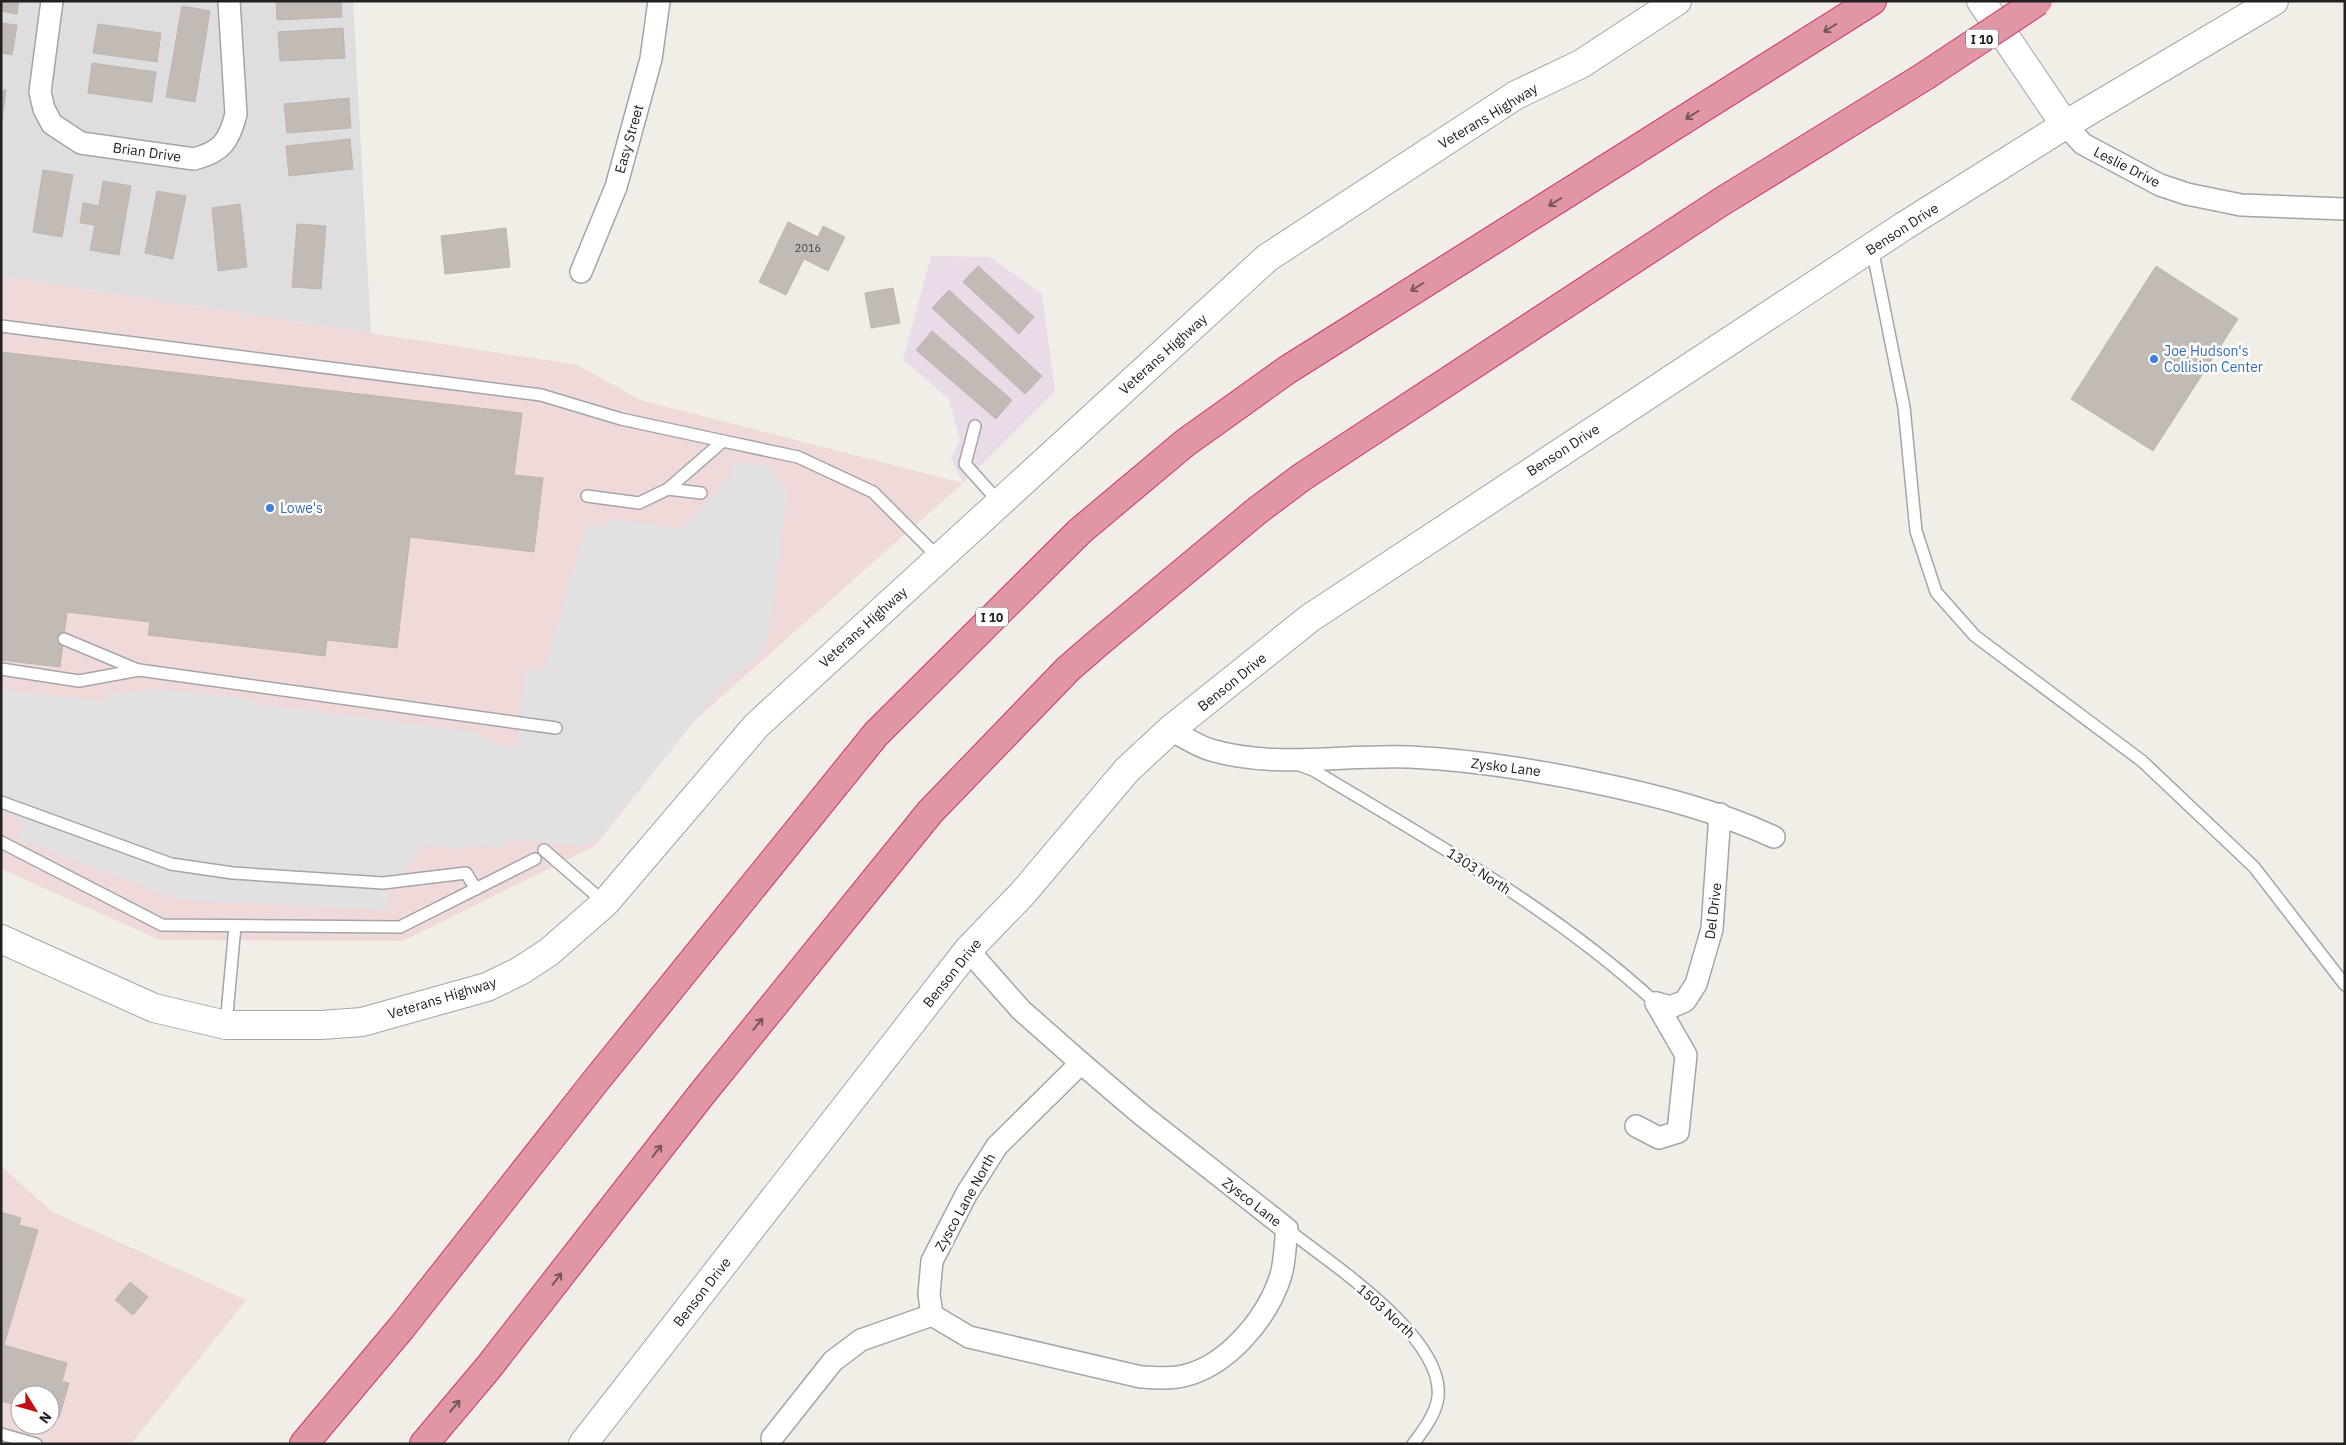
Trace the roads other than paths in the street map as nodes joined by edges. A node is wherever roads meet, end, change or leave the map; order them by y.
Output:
1 (52, 1) edge
2 (229, 1) edge
3 (659, 1) edge
4 (1677, 1) edge
5 (1981, 1) edge
6 (2038, 1) edge
7 (2274, 1) edge
8 (1872, 2) edge
9 (2065, 124) junction
10 (2345, 209) edge
11 (1872, 248) junction
12 (581, 272) dead end
13 (1, 326) edge
14 (975, 426) dead end
15 (723, 441) junction
16 (668, 489) junction
17 (702, 493) dead end
18 (587, 496) dead end
19 (999, 502) junction
20 (938, 558) junction
21 (64, 640) dead end
22 (1, 669) edge
23 (139, 670) junction
24 (556, 728) dead end
25 (1170, 730) junction
26 (1288, 760) junction
27 (1, 802) edge
28 (1720, 814) junction
29 (1774, 837) dead end
30 (1, 842) edge
31 (544, 850) dead end
32 (535, 859) dead end
33 (476, 889) junction
34 (605, 903) junction
35 (235, 926) junction
36 (1, 939) edge
37 (968, 950) junction
38 (2345, 985) edge
39 (1656, 1003) junction
40 (226, 1024) junction
41 (1081, 1063) junction
42 (1636, 1126) dead end
43 (1287, 1230) junction
44 (932, 1315) junction
45 (1, 1434) edge
46 (429, 1438) edge
47 (772, 1438) dead end
48 (305, 1442) edge
49 (36, 1444) edge
50 (583, 1444) edge
51 (1413, 1444) edge

1 - 2 street, Brian Drive
3 - 12 street, Easy Street
4 - 19 street, Veterans Highway
5 - 9 street, Leslie Drive
46 -> 6 highway, I 10, bridge
7 - 9 street, Benson Drive
8 -> 48 highway, I 10
9 - 10 street, Leslie Drive
9 - 11 street, Benson Drive
11 - 25 street, Benson Drive
11 - 38 lane
13 - 15 lane
14 - 19 lane
15 - 16 lane
15 - 20 lane
16 - 17 lane
16 - 18 lane
19 - 20 street, Veterans Highway
20 - 34 street, Veterans Highway
21 - 23 lane
22 - 23 lane
23 - 24 lane
25 - 26 street, Zysko Lane
25 - 37 street, Benson Drive
26 - 28 street, Zysko Lane
26 - 39 lane, 1303 North
27 - 33 lane
28 - 29 street, Zysko Lane
28 - 39 street, Del Drive
30 - 35 lane
31 - 34 lane
32 - 33 lane
33 - 35 lane
34 - 40 street, Veterans Highway
35 - 40 lane
36 - 40 street, Veterans Highway
37 - 41 street, Zysco Lane
37 - 50 street, Benson Drive
39 - 42 street
41 - 43 street, Zysco Lane
41 - 44 street, Zysco Lane North
43 - 44 street, Zysco Lane
43 - 51 lane, 1503 North
44 - 47 street
45 - 49 lane

